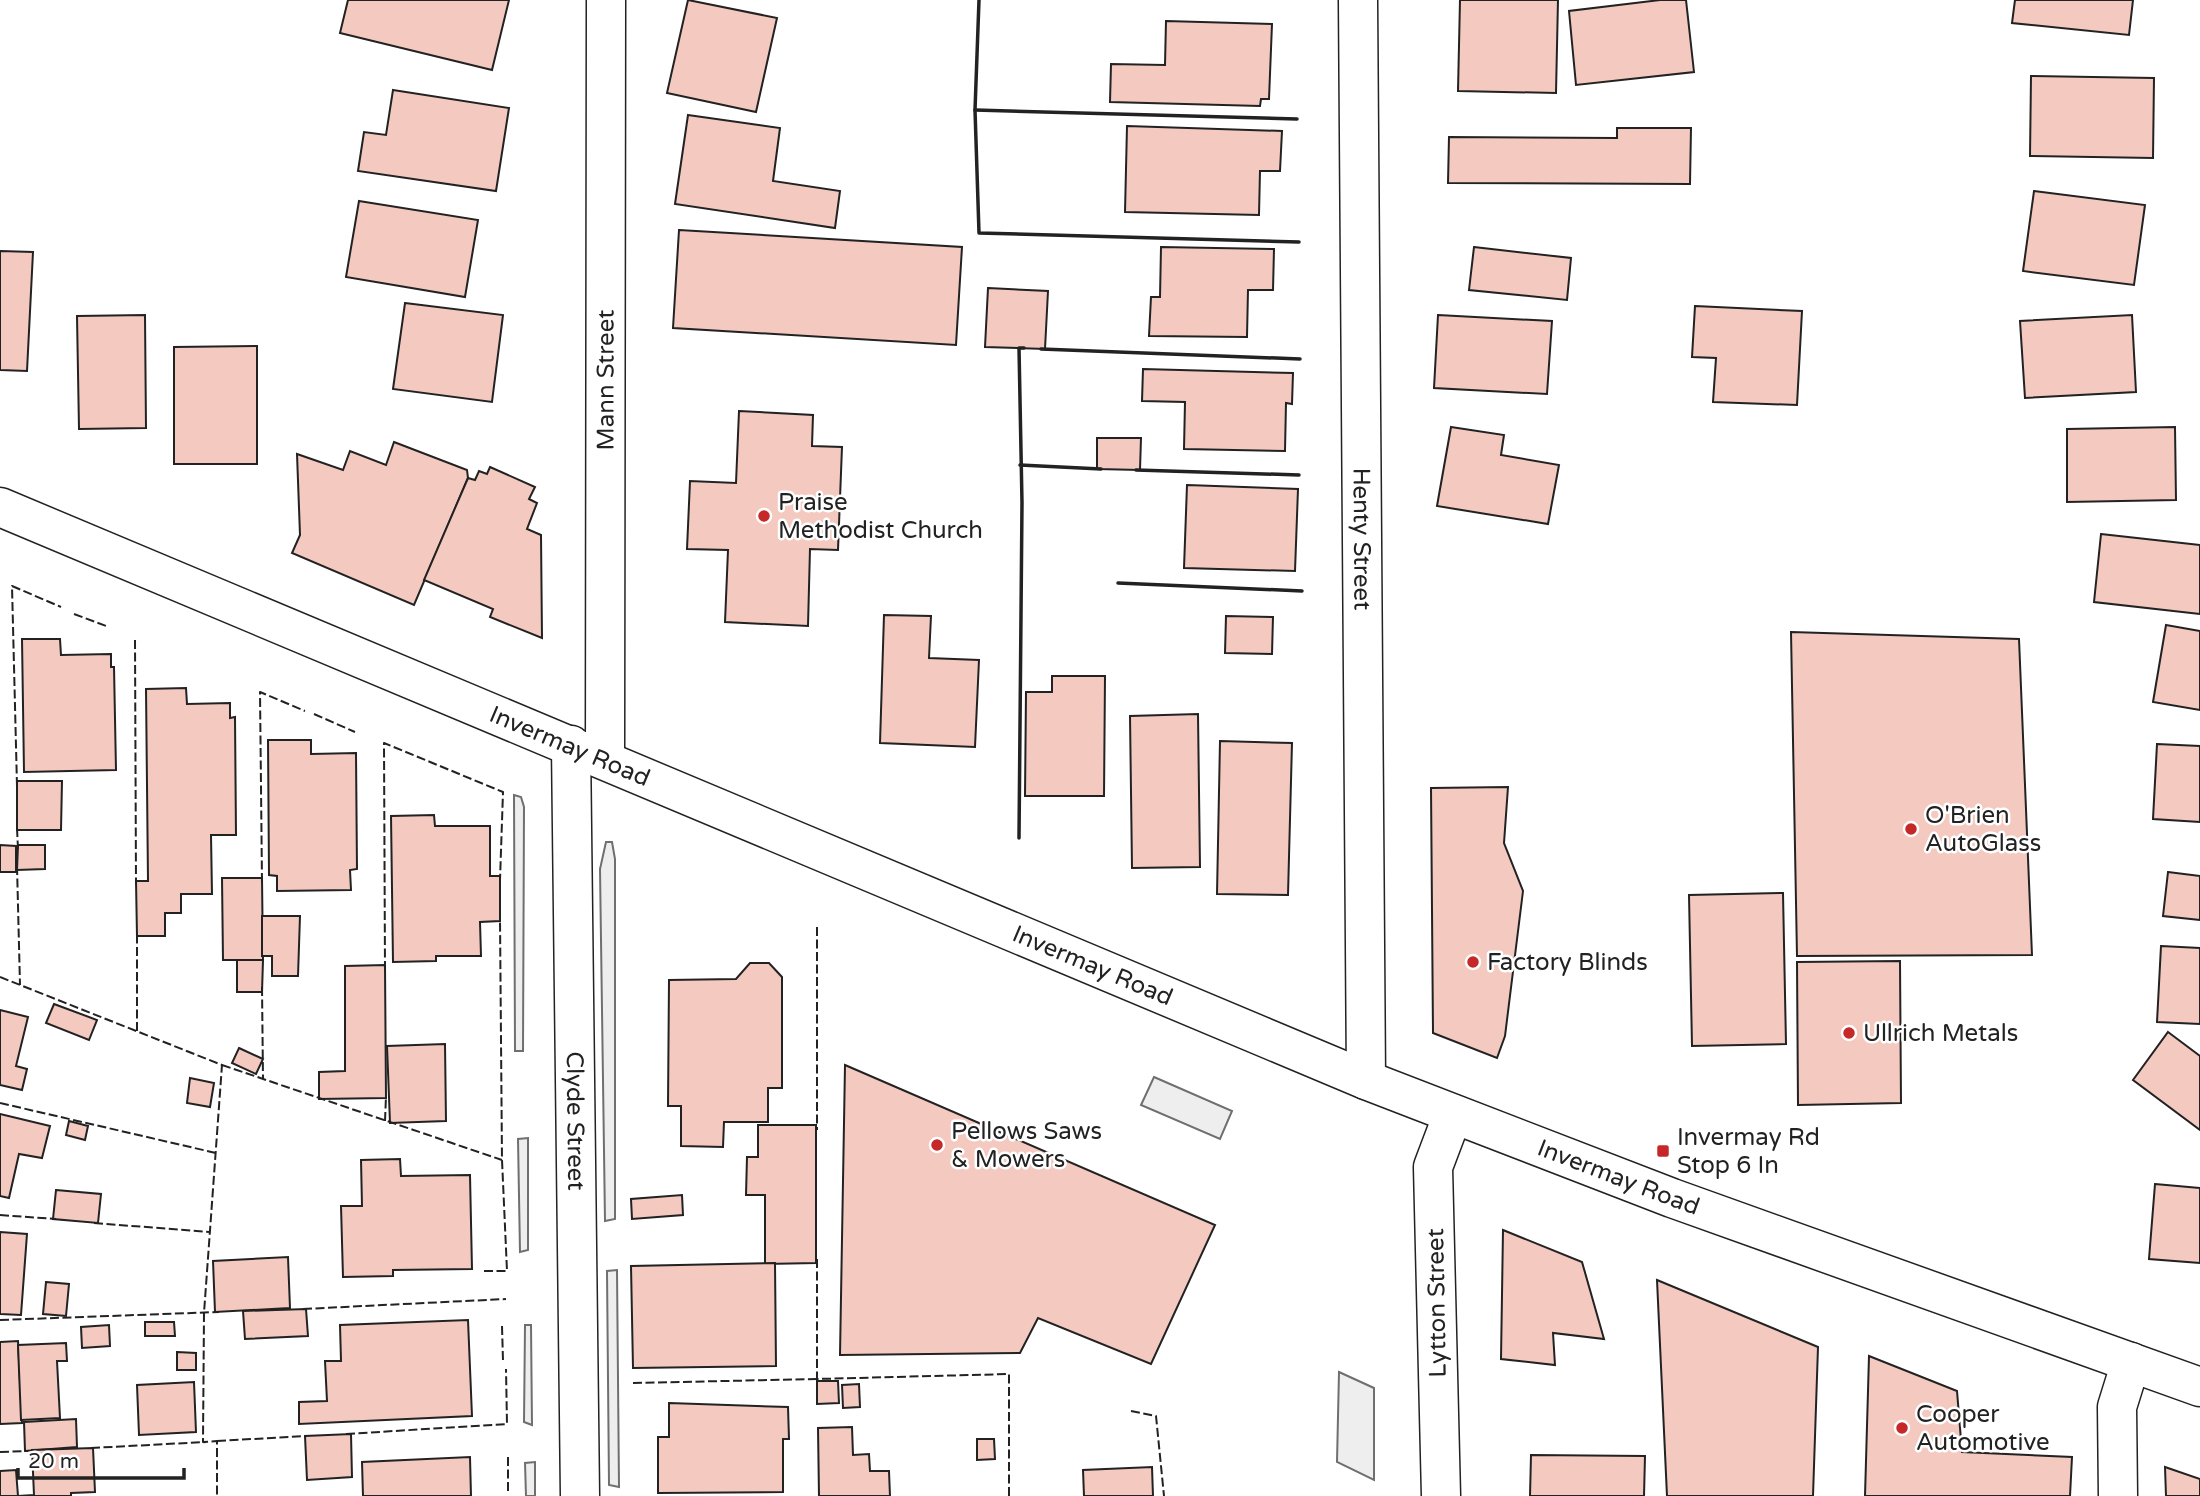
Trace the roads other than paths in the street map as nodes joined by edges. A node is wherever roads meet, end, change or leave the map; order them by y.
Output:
1 (606, 0) edge
2 (1358, 0) edge
3 (0, 506) edge
4 (588, 753) junction
5 (1366, 1080) junction
6 (1453, 1114) junction
7 (2131, 1362) junction
8 (2200, 1387) edge
9 (580, 1496) edge
10 (1441, 1496) edge
11 (2118, 1496) edge

1 - 4 street, Mann Street
2 - 5 street, Henty Street
3 - 4 street, Invermay Road
4 - 5 street, Invermay Road
4 - 9 street, Clyde Street
5 - 6 street, Invermay Road
6 - 7 street, Invermay Road
6 - 10 street, Lytton Street
7 - 8 street, Invermay Road
7 - 11 street

